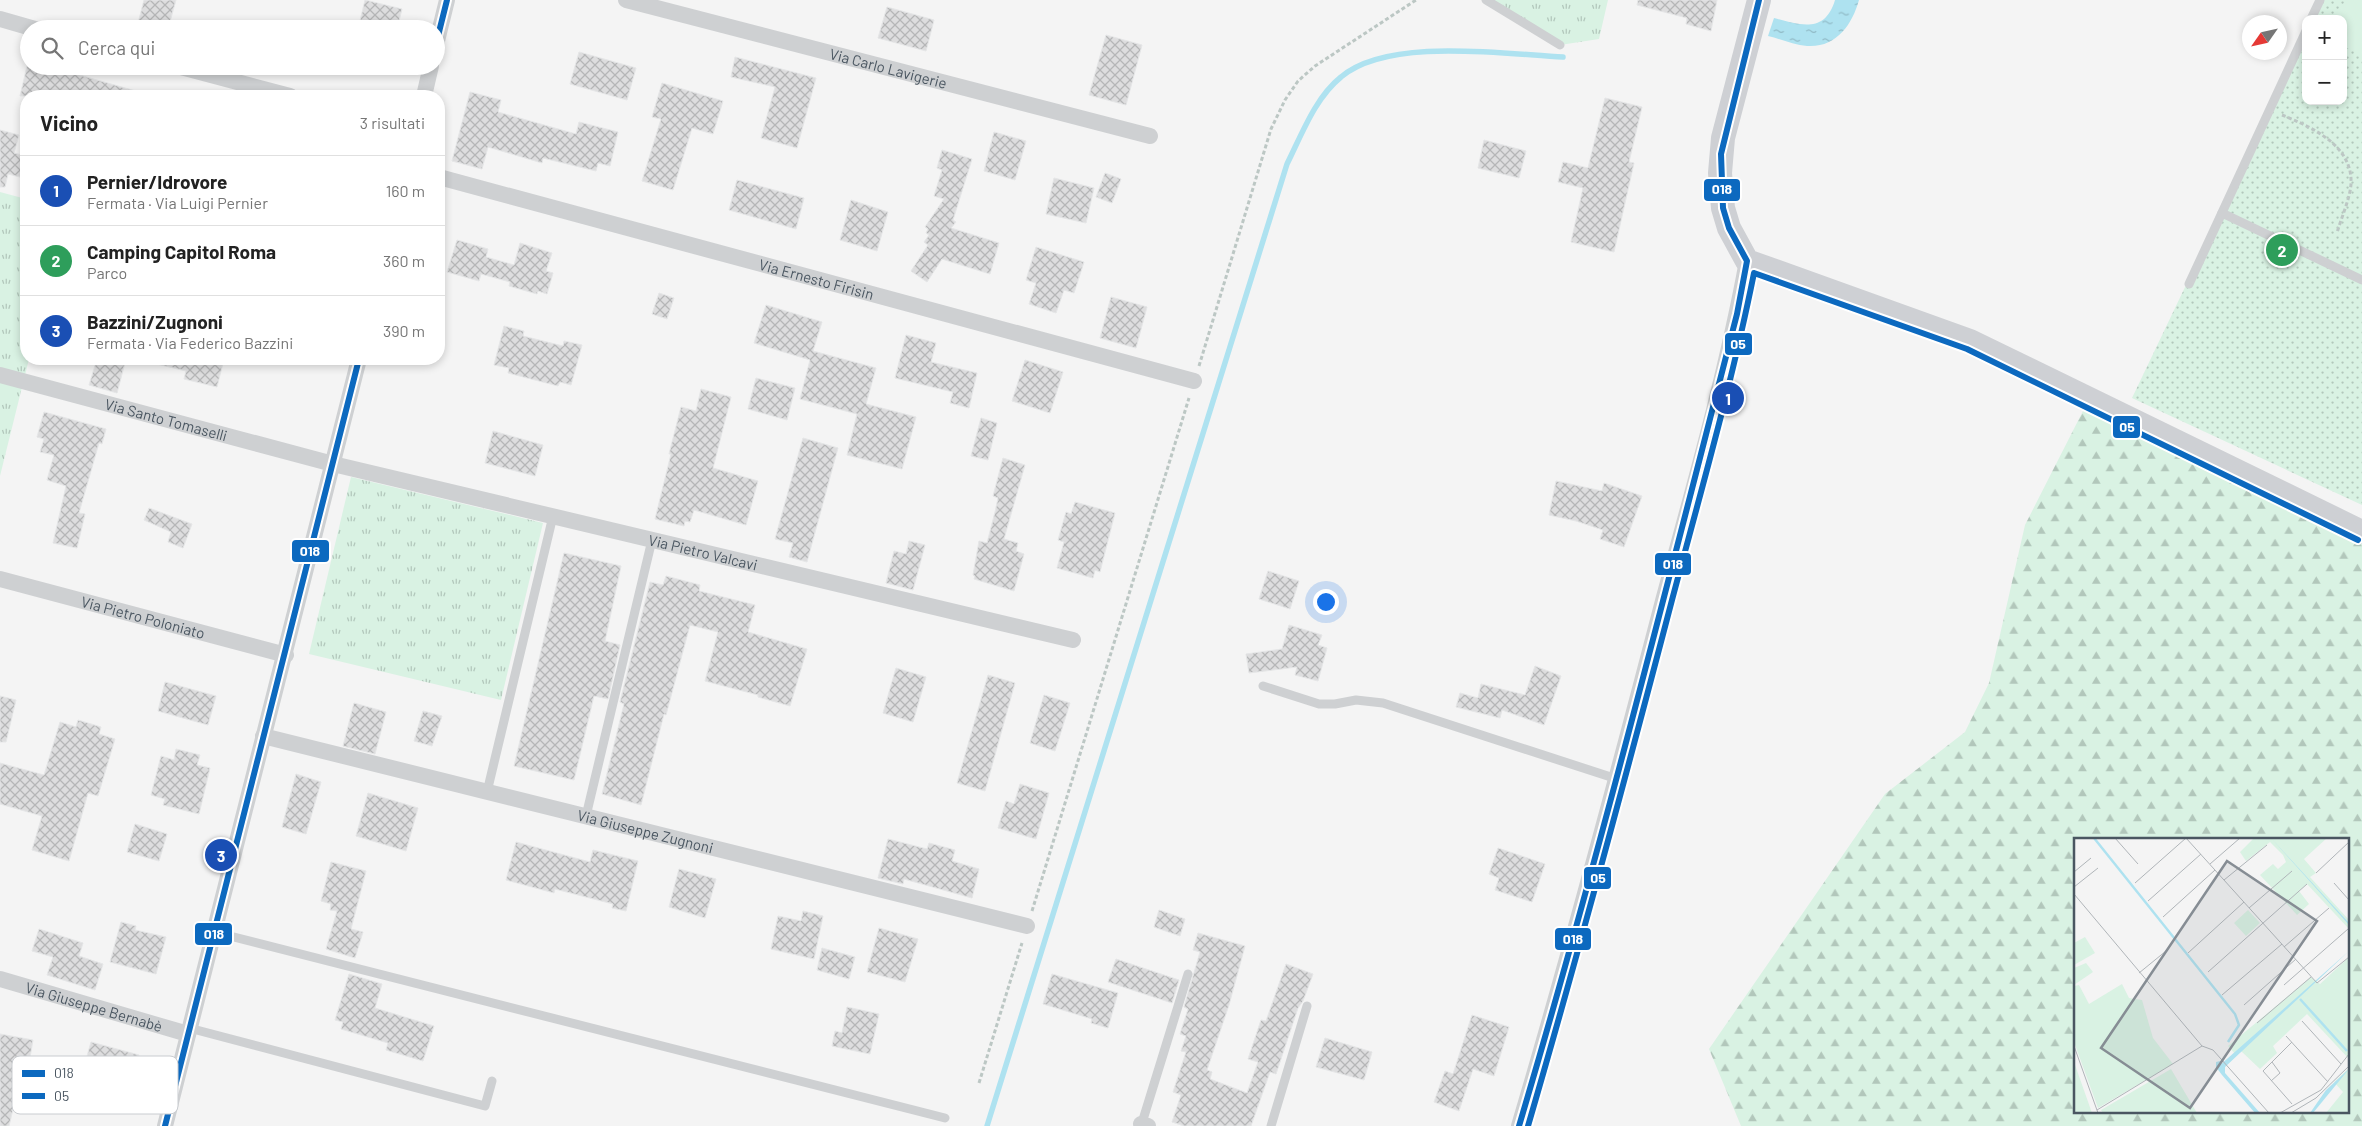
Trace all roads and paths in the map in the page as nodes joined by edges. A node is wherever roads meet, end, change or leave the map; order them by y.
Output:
1 (447, 0) edge
2 (626, 0) edge
3 (1416, 0) edge
4 (1486, 0) edge
5 (1759, 0) edge
6 (2320, 0) edge
7 (2313, 15) edge
8 (0, 20) edge
9 (442, 20) edge
10 (20, 25) edge
11 (2302, 40) edge
12 (1560, 45) dead end
13 (211, 75) edge
14 (429, 75) edge
15 (267, 90) edge
16 (425, 90) edge
17 (2270, 111) junction
18 (1150, 136) dead end
19 (445, 179) edge
20 (2222, 213) junction
21 (2337, 232) dead end
22 (1747, 261) junction
23 (2362, 280) edge
24 (2189, 284) dead end
25 (358, 365) edge
26 (0, 375) edge
27 (1194, 381) junction
28 (333, 464) junction
29 (553, 516) junction
30 (2362, 532) edge
31 (652, 540) junction
32 (0, 579) edge
33 (1073, 640) dead end
34 (286, 655) junction
35 (1263, 686) dead end
36 (263, 736) junction
37 (1617, 779) junction
38 (487, 792) junction
39 (586, 816) junction
40 (1027, 926) junction
41 (214, 932) junction
42 (1188, 974) dead end
43 (0, 979) edge
44 (1307, 1006) dead end
45 (189, 1031) junction
46 (178, 1075) edge
47 (492, 1081) dead end
48 (979, 1083) dead end
49 (944, 1118) dead end
50 (1144, 1125) edge
51 (1271, 1126) edge
52 (1519, 1126) edge

1 - 9 street
2 - 18 street, Via Carlo Lavigerie
3 - 27 path
4 - 12 lane
5 - 22 street
6 - 7 lane
8 - 10 street
11 - 17 lane
13 - 15 street
14 - 16 street
17 - 20 lane
17 - 21 path
19 - 27 street, Via Ernesto Firisin
20 - 23 lane
20 - 24 lane
22 - 30 street
22 - 37 street
25 - 28 street
26 - 28 street, Via Santo Tomaselli
27 - 40 path
28 - 29 street, Via Pietro Valcavi
28 - 34 street
29 - 31 street, Via Pietro Valcavi
29 - 38 lane
31 - 33 street, Via Pietro Valcavi
31 - 39 lane
32 - 34 street, Via Pietro Poloniato
34 - 36 street
35 - 37 lane
36 - 38 street, Via Giuseppe Zugnoni
36 - 41 street
37 - 52 street
38 - 39 street, Via Giuseppe Zugnoni
39 - 40 street, Via Giuseppe Zugnoni
40 - 48 path
41 - 45 street
41 - 49 lane
42 - 50 lane
43 - 45 street, Via Giuseppe Bernabè
44 - 51 lane
45 - 46 street
45 - 47 lane

